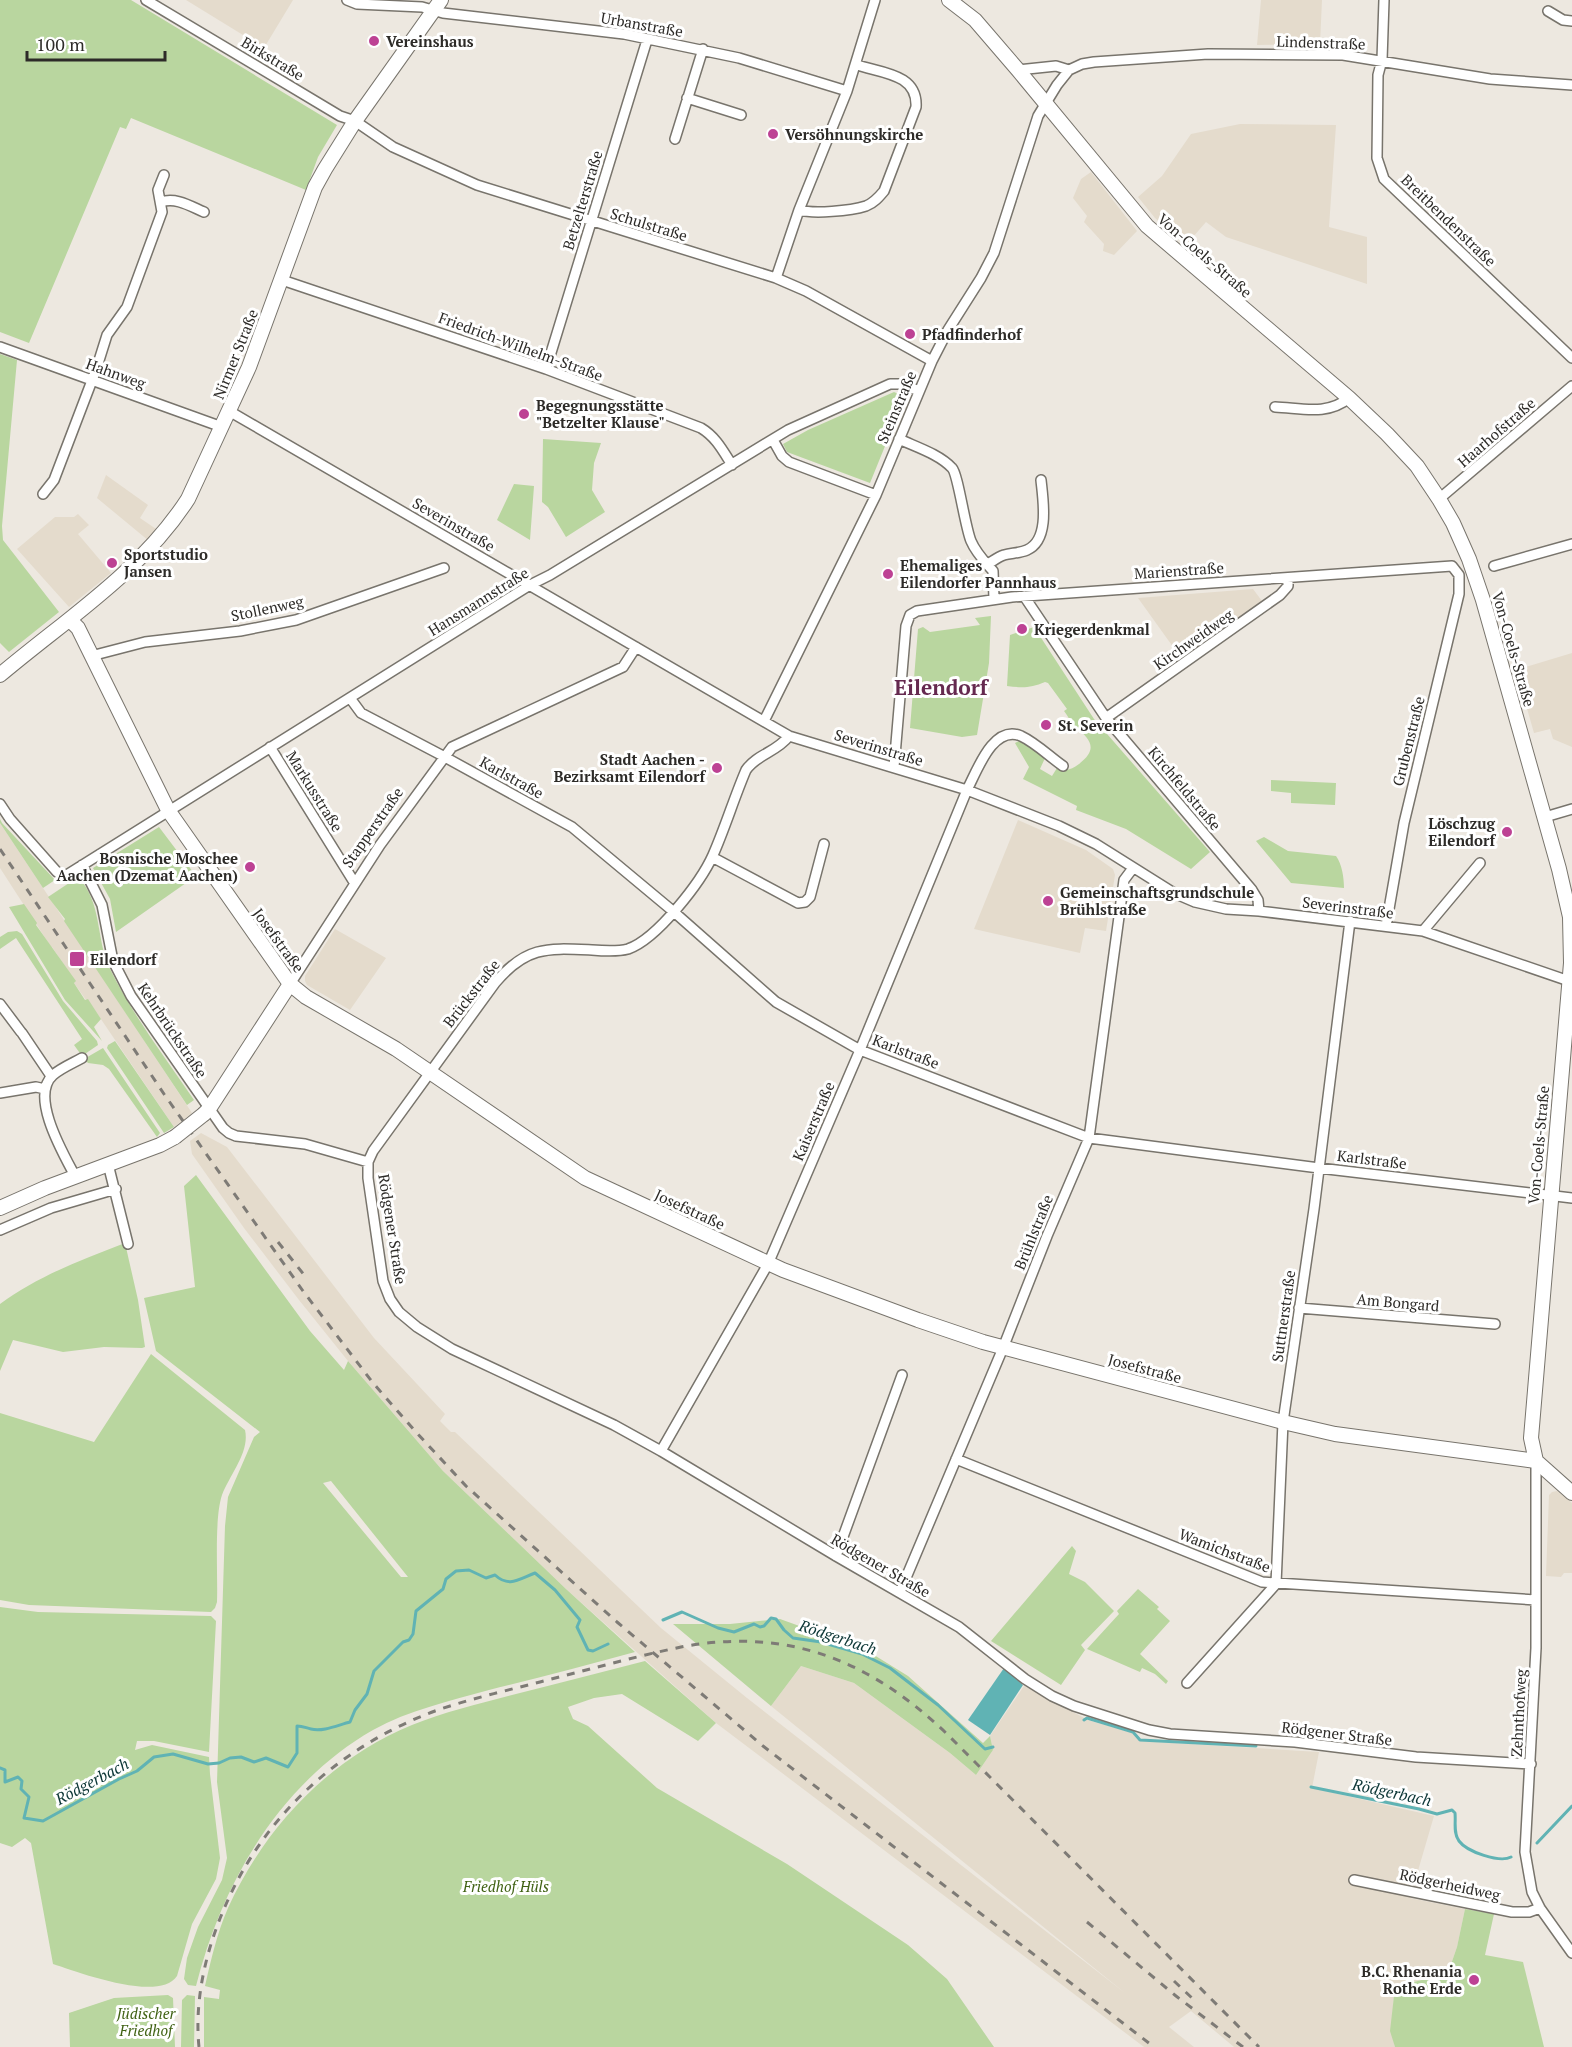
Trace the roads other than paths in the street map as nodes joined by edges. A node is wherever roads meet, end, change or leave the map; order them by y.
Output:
1 (146, 0) edge
2 (347, 0) edge
3 (875, 0) edge
4 (1384, 0) edge
5 (955, 2) edge
6 (436, 6) edge
7 (1548, 11) dead end
8 (1572, 21) edge
9 (646, 40) junction
10 (703, 49) junction
11 (1382, 60) junction
12 (857, 65) junction
13 (1018, 70) junction
14 (1069, 70) junction
15 (1572, 85) edge
16 (847, 92) junction
17 (687, 98) junction
18 (1046, 103) junction
19 (741, 115) dead end
20 (355, 121) junction
21 (675, 138) dead end
22 (164, 175) dead end
23 (161, 202) junction
24 (799, 210) junction
25 (204, 212) dead end
26 (591, 221) junction
27 (776, 278) junction
28 (282, 280) junction
29 (0, 347) edge
30 (1572, 358) edge
31 (932, 361) junction
32 (546, 369) junction
33 (92, 380) junction
34 (1572, 386) edge
35 (919, 391) junction
36 (1348, 399) junction
37 (1275, 407) dead end
38 (230, 411) junction
39 (222, 427) junction
40 (898, 439) junction
41 (773, 440) junction
42 (732, 465) junction
43 (1041, 480) dead end
44 (43, 494) dead end
45 (876, 495) junction
46 (1439, 499) junction
47 (1572, 544) edge
48 (988, 564) junction
49 (1452, 566) joint
50 (1494, 566) dead end
51 (444, 568) dead end
52 (1288, 578) junction
53 (530, 585) junction
54 (1024, 596) junction
55 (994, 599) junction
56 (70, 620) junction
57 (636, 647) junction
58 (91, 656) junction
59 (0, 675) edge
60 (350, 698) junction
61 (1106, 718) junction
62 (764, 721) junction
63 (789, 736) junction
64 (270, 747) junction
65 (443, 756) junction
66 (1063, 766) dead end
67 (894, 767) junction
68 (967, 790) junction
69 (0, 804) edge
70 (1572, 809) edge
71 (168, 810) junction
72 (1545, 817) junction
73 (824, 844) dead end
74 (712, 857) junction
75 (1480, 863) dead end
76 (82, 865) junction
77 (1133, 868) junction
78 (354, 882) junction
79 (1259, 911) junction
80 (674, 912) junction
81 (1350, 921) junction
82 (1386, 926) junction
83 (1423, 931) junction
84 (1571, 981) edge
85 (290, 984) junction
86 (0, 1004) edge
87 (860, 1050) junction
88 (82, 1058) dead end
89 (430, 1071) junction
90 (51, 1076) junction
91 (45, 1089) junction
92 (0, 1093) edge
93 (206, 1112) junction
94 (1089, 1138) junction
95 (368, 1162) junction
96 (108, 1164) junction
97 (1318, 1168) junction
98 (75, 1176) junction
99 (116, 1189) junction
100 (1551, 1195) junction
101 (1572, 1198) edge
102 (0, 1208) edge
103 (0, 1230) edge
104 (129, 1244) dead end
105 (768, 1264) junction
106 (1299, 1308) junction
107 (1495, 1324) dead end
108 (1004, 1348) junction
109 (902, 1375) dead end
110 (1283, 1422) junction
111 (662, 1451) junction
112 (956, 1459) junction
113 (1536, 1461) junction
114 (1572, 1493) edge
115 (836, 1556) junction
116 (1275, 1584) junction
117 (900, 1592) junction
118 (1536, 1600) junction
119 (1187, 1683) dead end
120 (1531, 1764) junction
121 (1354, 1880) dead end
122 (1540, 1908) junction
123 (1572, 1953) edge

1 - 20 street, Birkstraße
2 - 6 street, Urbanstraße
3 - 12 street
4 - 11 street, Breitbendenstraße
5 - 13 street, Von-Coels-Straße
6 - 9 street, Urbanstraße
6 - 20 street, Nirmer Straße
7 - 8 street
9 - 10 street, Urbanstraße
9 - 26 street, Betzelterstraße
10 - 16 street, Urbanstraße
10 - 17 street
11 - 14 street, Lindenstraße
11 - 15 street, Lindenstraße
11 - 30 street, Breitbendenstraße
12 - 16 street
12 - 24 street
13 - 14 street, Lindenstraße
13 - 18 street, Von-Coels-Straße
14 - 18 street
16 - 24 street
17 - 19 street
17 - 21 street
18 - 31 street, Steinstraße
18 - 36 street, Von-Coels-Straße
20 - 26 street, Schulstraße
20 - 28 street, Nirmer Straße
22 - 23 street
23 - 25 street
23 - 33 street
24 - 27 street
26 - 27 street, Schulstraße
26 - 32 street, Betzelterstraße
27 - 31 street, Schulstraße
28 - 32 street, Friedrich-Wilhelm-Straße
28 - 38 street, Nirmer Straße
29 - 33 street, Hahnweg
31 - 35 street, Steinstraße
32 - 42 street, Friedrich-Wilhelm-Straße
33 - 39 street, Hahnweg
33 - 44 street
34 - 46 street, Haarhofstraße
35 - 40 street, Steinstraße
35 - 41 street, Hansmannstraße
36 - 37 street
36 - 46 street, Von-Coels-Straße
38 - 39 street, Nirmer Straße
38 - 53 street, Severinstraße
39 - 56 street, Nirmer Straße
40 - 45 street, Steinstraße
40 - 48 street
41 - 42 street, Hansmannstraße
41 - 45 street
42 - 53 street, Hansmannstraße
43 - 48 street
45 - 62 street, Steinstraße
46 - 72 street, Von-Coels-Straße
47 - 50 street
48 - 55 street
49 - 52 street, Marienstraße
49 - 82 street, Grubenstraße
51 - 58 street, Stollenweg
52 - 54 street, Marienstraße
52 - 61 street, Kirchweidweg
53 - 57 street, Severinstraße
53 - 60 street, Hansmannstraße
54 - 55 street, Marienstraße
54 - 61 street, Kirchfeldstraße
55 - 67 street, Marienstraße
56 - 58 street, Josefstraße
56 - 59 street, Nirmer Straße
57 - 62 street, Severinstraße
57 - 65 street, Stapperstraße
58 - 71 street, Josefstraße
60 - 64 street, Hansmannstraße
60 - 65 street, Karlstraße
61 - 79 street, Kirchfeldstraße
62 - 63 street, Severinstraße
63 - 67 street, Severinstraße
63 - 74 street, Brückstraße
64 - 71 street, Hansmannstraße
64 - 78 street, Markusstraße
65 - 78 street, Stapperstraße
65 - 80 street, Karlstraße
66 - 68 street, Kaiserstraße
67 - 68 street, Severinstraße
68 - 77 street, Severinstraße
68 - 87 street, Kaiserstraße
69 - 76 street, Hansmannstraße
70 - 72 street
71 - 76 street, Hansmannstraße
71 - 85 street, Josefstraße
72 - 84 street, Von-Coels-Straße
73 - 74 street
74 - 80 street, Brückstraße
75 - 83 street
76 - 93 street, Kehrbrückstraße
77 - 79 street, Severinstraße
77 - 94 street, Brühlstraße
78 - 85 street, Stapperstraße
79 - 81 street, Severinstraße
80 - 87 street, Karlstraße
80 - 89 street, Brückstraße
81 - 82 street, Severinstraße
81 - 97 street, Suttnerstraße
82 - 83 street, Severinstraße
83 - 84 street, Severinstraße
84 - 100 street, Von-Coels-Straße
85 - 89 street, Josefstraße
85 - 93 street, Stapperstraße
86 - 90 street
87 - 94 street, Karlstraße
87 - 105 street, Kaiserstraße
88 - 90 street
89 - 95 street, Brückstraße
89 - 105 street, Josefstraße
90 - 91 street
91 - 92 street
91 - 98 street
93 - 95 street
93 - 96 street, Stapperstraße, bridge
94 - 97 street, Karlstraße
94 - 108 street, Brühlstraße
95 - 111 street, Rödgener Straße
96 - 98 street, Stapperstraße
96 - 99 street
97 - 100 street, Karlstraße
97 - 106 street, Suttnerstraße
98 - 102 street, Stapperstraße
99 - 103 street
99 - 104 street
100 - 101 street, Karlstraße
100 - 113 street, Von-Coels-Straße
105 - 108 street, Josefstraße
105 - 111 street, Kaiserstraße
106 - 107 street, Am Bongard
106 - 110 street, Suttnerstraße
108 - 110 street, Josefstraße
108 - 112 street, Brühlstraße
109 - 115 street
110 - 113 street, Josefstraße
110 - 116 street, Suttnerstraße
111 - 115 street, Rödgener Straße
112 - 116 street, Wamichstraße
112 - 117 street, Brühlstraße
113 - 114 street
113 - 118 street, Zehnthofweg
115 - 117 street, Rödgener Straße
116 - 118 street, Wamichstraße
116 - 119 street
117 - 120 street, Rödgener Straße
118 - 120 street, Zehnthofweg
120 - 122 street, Zehnthofweg
121 - 122 street, Rödgerheidweg
122 - 123 street, Zehnthofweg

